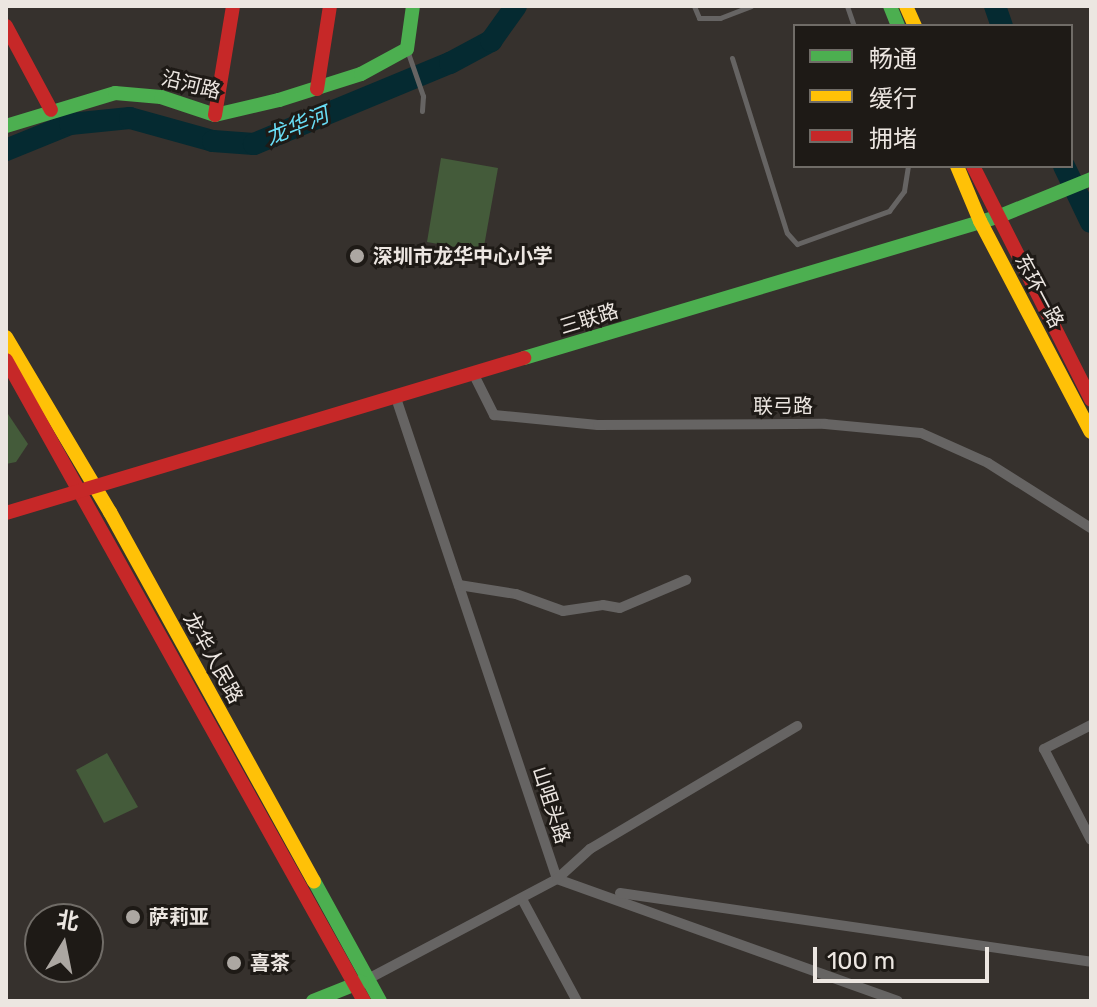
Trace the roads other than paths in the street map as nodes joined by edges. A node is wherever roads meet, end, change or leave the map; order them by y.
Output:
1 (233, 6) edge
2 (330, 6) edge
3 (413, 6) edge
4 (694, 6) edge
5 (751, 6) edge
6 (6, 26) edge
7 (408, 57) junction
8 (732, 58) dead end
9 (317, 89) junction
10 (51, 110) junction
11 (422, 111) dead end
12 (215, 115) junction
13 (6, 126) edge
14 (908, 168) edge
15 (958, 168) edge
16 (974, 168) edge
17 (1091, 179) edge
18 (995, 218) junction
19 (980, 221) junction
20 (6, 337) edge
21 (6, 360) edge
22 (474, 375) junction
23 (396, 398) junction
24 (1091, 400) edge
25 (1091, 432) edge
26 (90, 491) junction
27 (6, 513) edge
28 (1091, 528) edge
29 (686, 580) dead end
30 (459, 585) junction
31 (1091, 725) edge
32 (797, 726) dead end
33 (1091, 840) edge
34 (557, 879) junction
35 (598, 890) junction
36 (522, 899) junction
37 (1091, 962) edge
38 (362, 981) junction
39 (313, 1001) edge
40 (364, 1001) edge
41 (380, 1001) edge
42 (577, 1001) edge
43 (898, 1001) edge

1 - 12 street
2 - 9 street
3 - 7 street
4 - 5 lane
6 - 10 street
7 - 9 street, 沿河路
7 - 11 lane
8 - 14 lane
9 - 12 street, 沿河路
10 - 12 street, 沿河路
10 - 13 street, 沿河路
15 - 19 street, 东环一路
16 - 18 street, 东环一路
17 - 18 street, 三联路
18 - 19 street, 三联路
18 - 24 street, 东环一路
19 - 22 street, 三联路
19 - 25 street, 东环一路
20 - 26 street, 龙华人民路
21 - 26 street, 龙华人民路
22 - 23 street, 三联路
22 - 28 street, 联弓路
23 - 26 street, 三联路
23 - 30 street, 山咀头路
26 - 27 street, 三联路
26 - 38 street, 龙华人民路
29 - 30 street
30 - 34 street, 山咀头路
31 - 33 street
32 - 34 street
34 - 35 street
34 - 36 street
35 - 37 street
35 - 43 street
36 - 38 street
36 - 42 street
38 - 39 street
38 - 40 street, 龙华人民路
38 - 41 street, 龙华人民路

